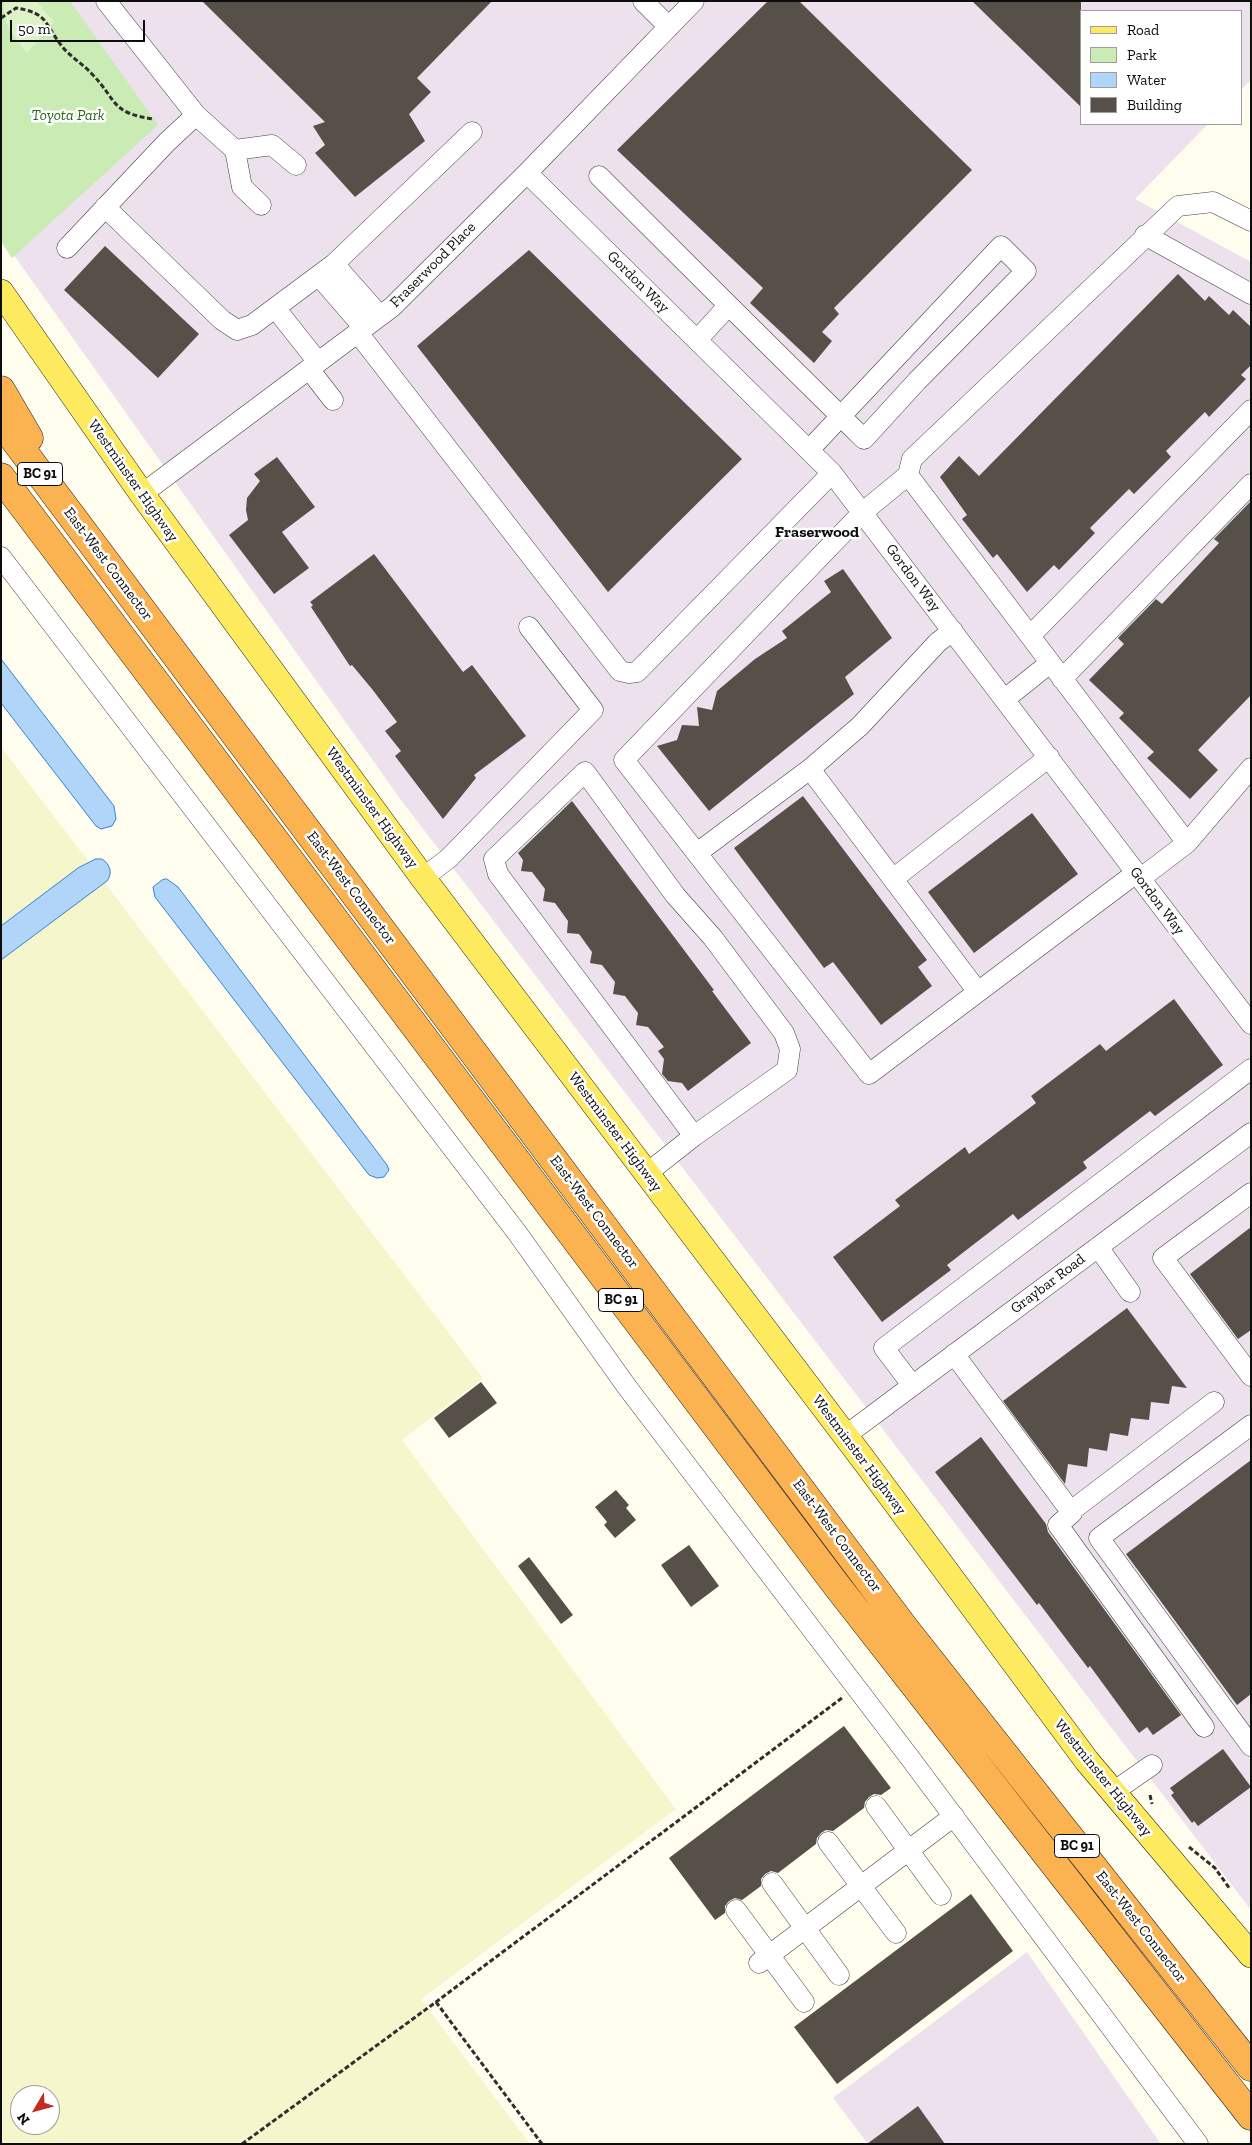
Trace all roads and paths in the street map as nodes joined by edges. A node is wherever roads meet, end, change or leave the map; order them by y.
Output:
1 (106, 1) edge
2 (643, 1) edge
3 (694, 1) edge
4 (1, 18) edge
5 (669, 27) junction
6 (196, 115) junction
7 (154, 119) dead end
8 (472, 132) dead end
9 (235, 150) junction
10 (296, 165) dead end
11 (527, 173) junction
12 (599, 176) dead end
13 (261, 205) dead end
14 (106, 207) junction
15 (1251, 221) edge
16 (1145, 236) junction
17 (67, 248) dead end
18 (326, 270) junction
19 (1, 292) edge
20 (1251, 294) edge
21 (728, 306) junction
22 (276, 309) junction
23 (380, 316) junction
24 (361, 330) junction
25 (697, 340) junction
26 (313, 366) junction
27 (1, 390) edge
28 (333, 400) dead end
29 (1251, 410) edge
30 (840, 416) junction
31 (1, 422) edge
32 (809, 450) junction
33 (832, 473) junction
34 (908, 475) junction
35 (1, 477) edge
36 (1251, 484) edge
37 (142, 494) junction
38 (863, 512) junction
39 (80, 526) junction
40 (1, 557) edge
41 (529, 627) dead end
42 (953, 631) junction
43 (1030, 636) junction
44 (1056, 671) junction
45 (1005, 699) junction
46 (1049, 757) junction
47 (1251, 768) edge
48 (810, 769) junction
49 (1187, 843) junction
50 (697, 853) junction
51 (1139, 876) junction
52 (423, 878) junction
53 (893, 879) junction
54 (978, 992) junction
55 (1251, 1024) edge
56 (1251, 1069) edge
57 (1251, 1133) edge
58 (694, 1136) junction
59 (646, 1174) junction
60 (1251, 1193) edge
61 (1098, 1247) junction
62 (1130, 1292) dead end
63 (954, 1354) junction
64 (1250, 1373) edge
65 (912, 1386) junction
66 (1214, 1402) dead end
67 (1251, 1425) edge
68 (845, 1436) junction
69 (1071, 1511) junction
70 (856, 1688) junction
71 (1204, 1727) dead end
72 (1251, 1746) edge
73 (1152, 1765) dead end
74 (1113, 1792) junction
75 (1150, 1796) dead end
76 (876, 1806) dead end
77 (1153, 1806) dead end
78 (954, 1816) junction
79 (828, 1842) dead end
80 (1189, 1846) dead end
81 (908, 1851) junction
82 (772, 1884) dead end
83 (862, 1886) junction
84 (1230, 1889) dead end
85 (941, 1895) dead end
86 (736, 1910) dead end
87 (805, 1928) junction
88 (896, 1933) dead end
89 (1251, 1955) edge
90 (764, 1959) junction
91 (839, 1975) dead end
92 (436, 2002) junction
93 (804, 2002) dead end
94 (1251, 2066) edge
95 (1251, 2116) edge
96 (242, 2144) edge
97 (542, 2144) edge
98 (1198, 2144) edge

1 - 6 street
2 - 5 street
3 - 5 street, Fraserwood Place
4 - 7 path
5 - 11 street, Fraserwood Place
6 - 9 street
6 - 14 street
8 - 18 street
9 - 10 street
9 - 13 street
11 - 23 street, Fraserwood Place
11 - 25 street, Gordon Way
12 - 21 street
14 - 17 street
14 - 22 street
15 - 16 street
16 - 20 street
16 - 34 street
18 - 22 street
18 - 23 street
18 - 24 street
19 - 37 main road, Westminster Highway
21 - 25 street
21 - 30 street
22 - 26 street
23 - 24 street, Fraserwood Place
24 - 26 street, Fraserwood Place
24 - 33 street
25 - 32 street, Gordon Way
26 - 28 street
26 - 37 street, Fraserwood Place
27 - 39 highway
29 - 43 street
30 - 30 street
30 - 32 street
31 - 39 highway, East-West Connector / BC 91
32 - 33 street, Gordon Way
33 - 38 street, Gordon Way
34 - 38 street
34 - 43 street
35 - 95 highway, East-West Connector / BC 91
36 - 44 street
37 - 52 main road, Westminster Highway
38 - 42 street, Gordon Way
38 - 50 street
39 - 94 highway, East-West Connector / BC 91
40 - 70 street
41 - 52 street
42 - 45 street, Gordon Way
42 - 48 street
43 - 44 street
44 - 45 street
44 - 49 street
45 - 46 street, Gordon Way
46 - 51 street, Gordon Way
46 - 53 street
47 - 49 street
48 - 50 street
48 - 53 street
49 - 51 street
50 - 54 street
51 - 54 street
51 - 55 street, Gordon Way
52 - 59 main road, Westminster Highway
53 - 54 street
56 - 65 street
57 - 61 street, Graybar Road
58 - 58 street
58 - 59 street
59 - 68 main road, Westminster Highway
60 - 64 street
61 - 62 street
61 - 63 street, Graybar Road
63 - 65 street, Graybar Road
63 - 69 street
65 - 68 street, Graybar Road
66 - 69 street
67 - 72 street
68 - 74 main road, Westminster Highway
69 - 71 street
70 - 78 street
70 - 92 path
73 - 74 street
74 - 89 main road, Westminster Highway
75 - 77 path
76 - 81 street
78 - 81 street
78 - 98 street
79 - 83 street
80 - 84 path
81 - 83 street
81 - 85 street
82 - 87 street
83 - 87 street
83 - 88 street
86 - 90 street
87 - 90 street
87 - 91 street
90 - 93 street
92 - 96 path
92 - 97 path

